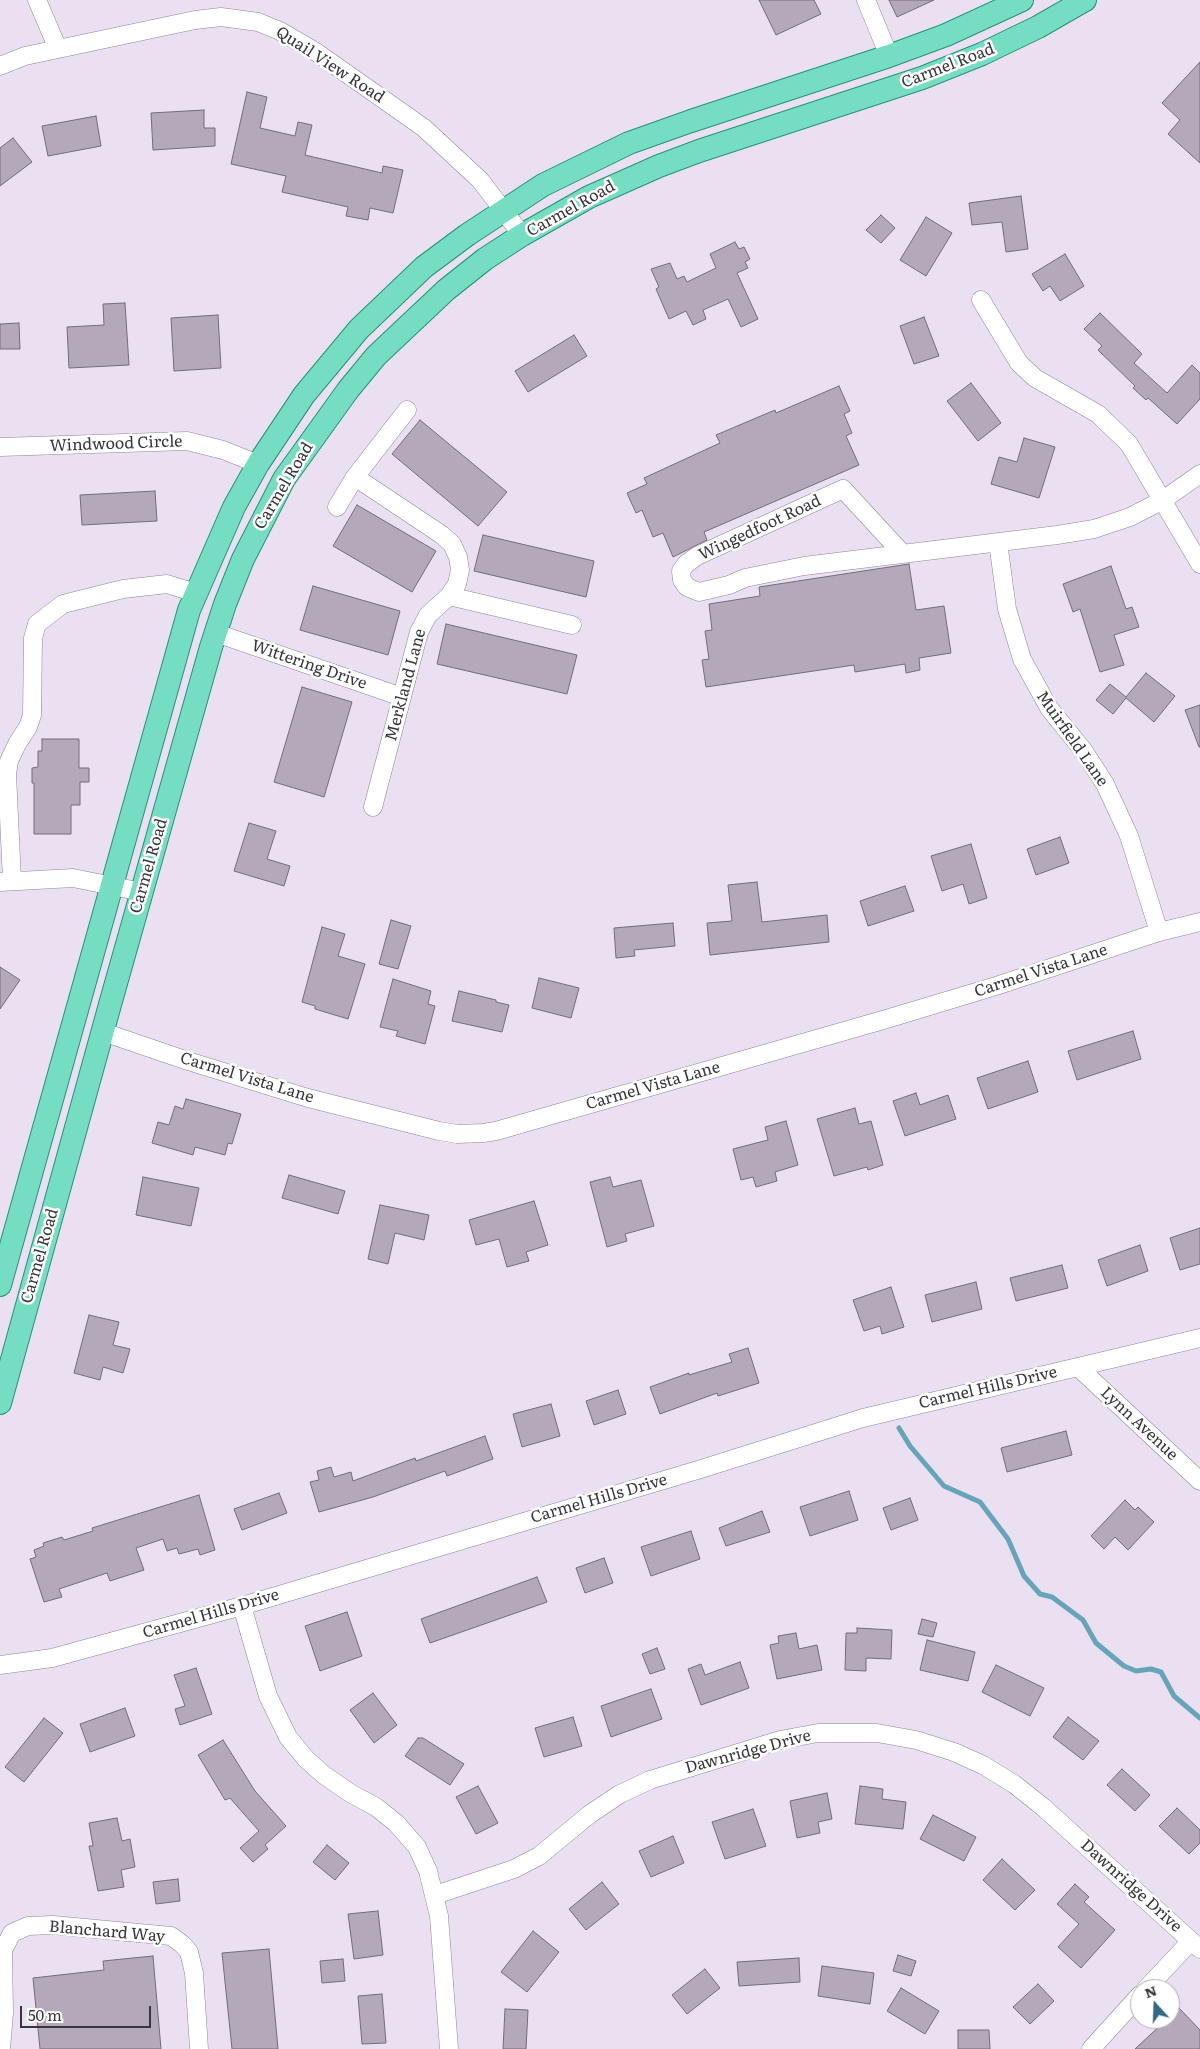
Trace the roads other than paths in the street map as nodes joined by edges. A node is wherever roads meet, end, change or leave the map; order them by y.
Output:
1 (36, 0) edge
2 (866, 0) edge
3 (1022, 0) edge
4 (1086, 0) edge
5 (58, 48) junction
6 (889, 56) junction
7 (0, 66) edge
8 (504, 209) junction
9 (522, 235) junction
10 (981, 300) dead end
11 (407, 410) dead end
12 (0, 447) edge
13 (258, 464) junction
14 (1200, 474) edge
15 (355, 477) junction
16 (1163, 500) junction
17 (336, 507) dead end
18 (998, 542) junction
19 (902, 553) junction
20 (1200, 564) edge
21 (196, 594) junction
22 (449, 596) junction
23 (572, 625) dead end
24 (216, 633) junction
25 (402, 697) junction
26 (373, 807) dead end
27 (6, 882) edge
28 (112, 884) junction
29 (142, 892) junction
30 (1200, 922) edge
31 (1159, 932) junction
32 (103, 1032) junction
33 (2, 1270) edge
34 (1200, 1338) edge
35 (1078, 1367) junction
36 (0, 1403) edge
37 (1200, 1481) edge
38 (242, 1606) junction
39 (0, 1665) edge
40 (435, 1895) junction
41 (1195, 1945) edge
42 (1157, 1979) edge
43 (1130, 2006) edge
44 (1, 2049) edge
45 (199, 2049) edge
46 (448, 2049) edge
47 (1091, 2049) edge

1 - 5 street
2 - 6 street, Carmel Road
3 - 6 main road, Carmel Road
4 - 9 main road, Carmel Road
5 - 7 street, Quail View Road
5 - 8 street, Quail View Road
6 - 8 main road, Carmel Road
8 - 9 street, Quail View Road
8 - 13 main road, Carmel Road
9 - 24 main road, Carmel Road
10 - 16 street
11 - 15 street
12 - 13 street, Windwood Circle
13 - 21 main road, Carmel Road
14 - 16 street, Wingedfoot Road
15 - 17 street
15 - 22 street, Merkland Lane
16 - 18 street, Wingedfoot Road
16 - 20 street
18 - 19 street, Wingedfoot Road
18 - 31 street, Muirfield Lane
19 - 19 street, Wingedfoot Road
21 - 27 street
21 - 28 main road, Carmel Road
22 - 23 street
22 - 25 street, Merkland Lane
24 - 25 street, Wittering Drive
24 - 29 main road, Carmel Road
25 - 26 street, Merkland Lane
27 - 28 street
28 - 29 street
28 - 33 main road, Carmel Road
29 - 32 main road, Carmel Road
30 - 31 street, Carmel Vista Lane
31 - 32 street, Carmel Vista Lane
32 - 36 main road, Carmel Road
34 - 35 street, Carmel Hills Drive
35 - 37 street, Lynn Avenue
35 - 38 street, Carmel Hills Drive
38 - 39 street, Carmel Hills Drive
38 - 40 street
40 - 41 street, Dawnridge Drive
40 - 46 street
41 - 42 street
43 - 47 street
44 - 45 street, Blanchard Way

